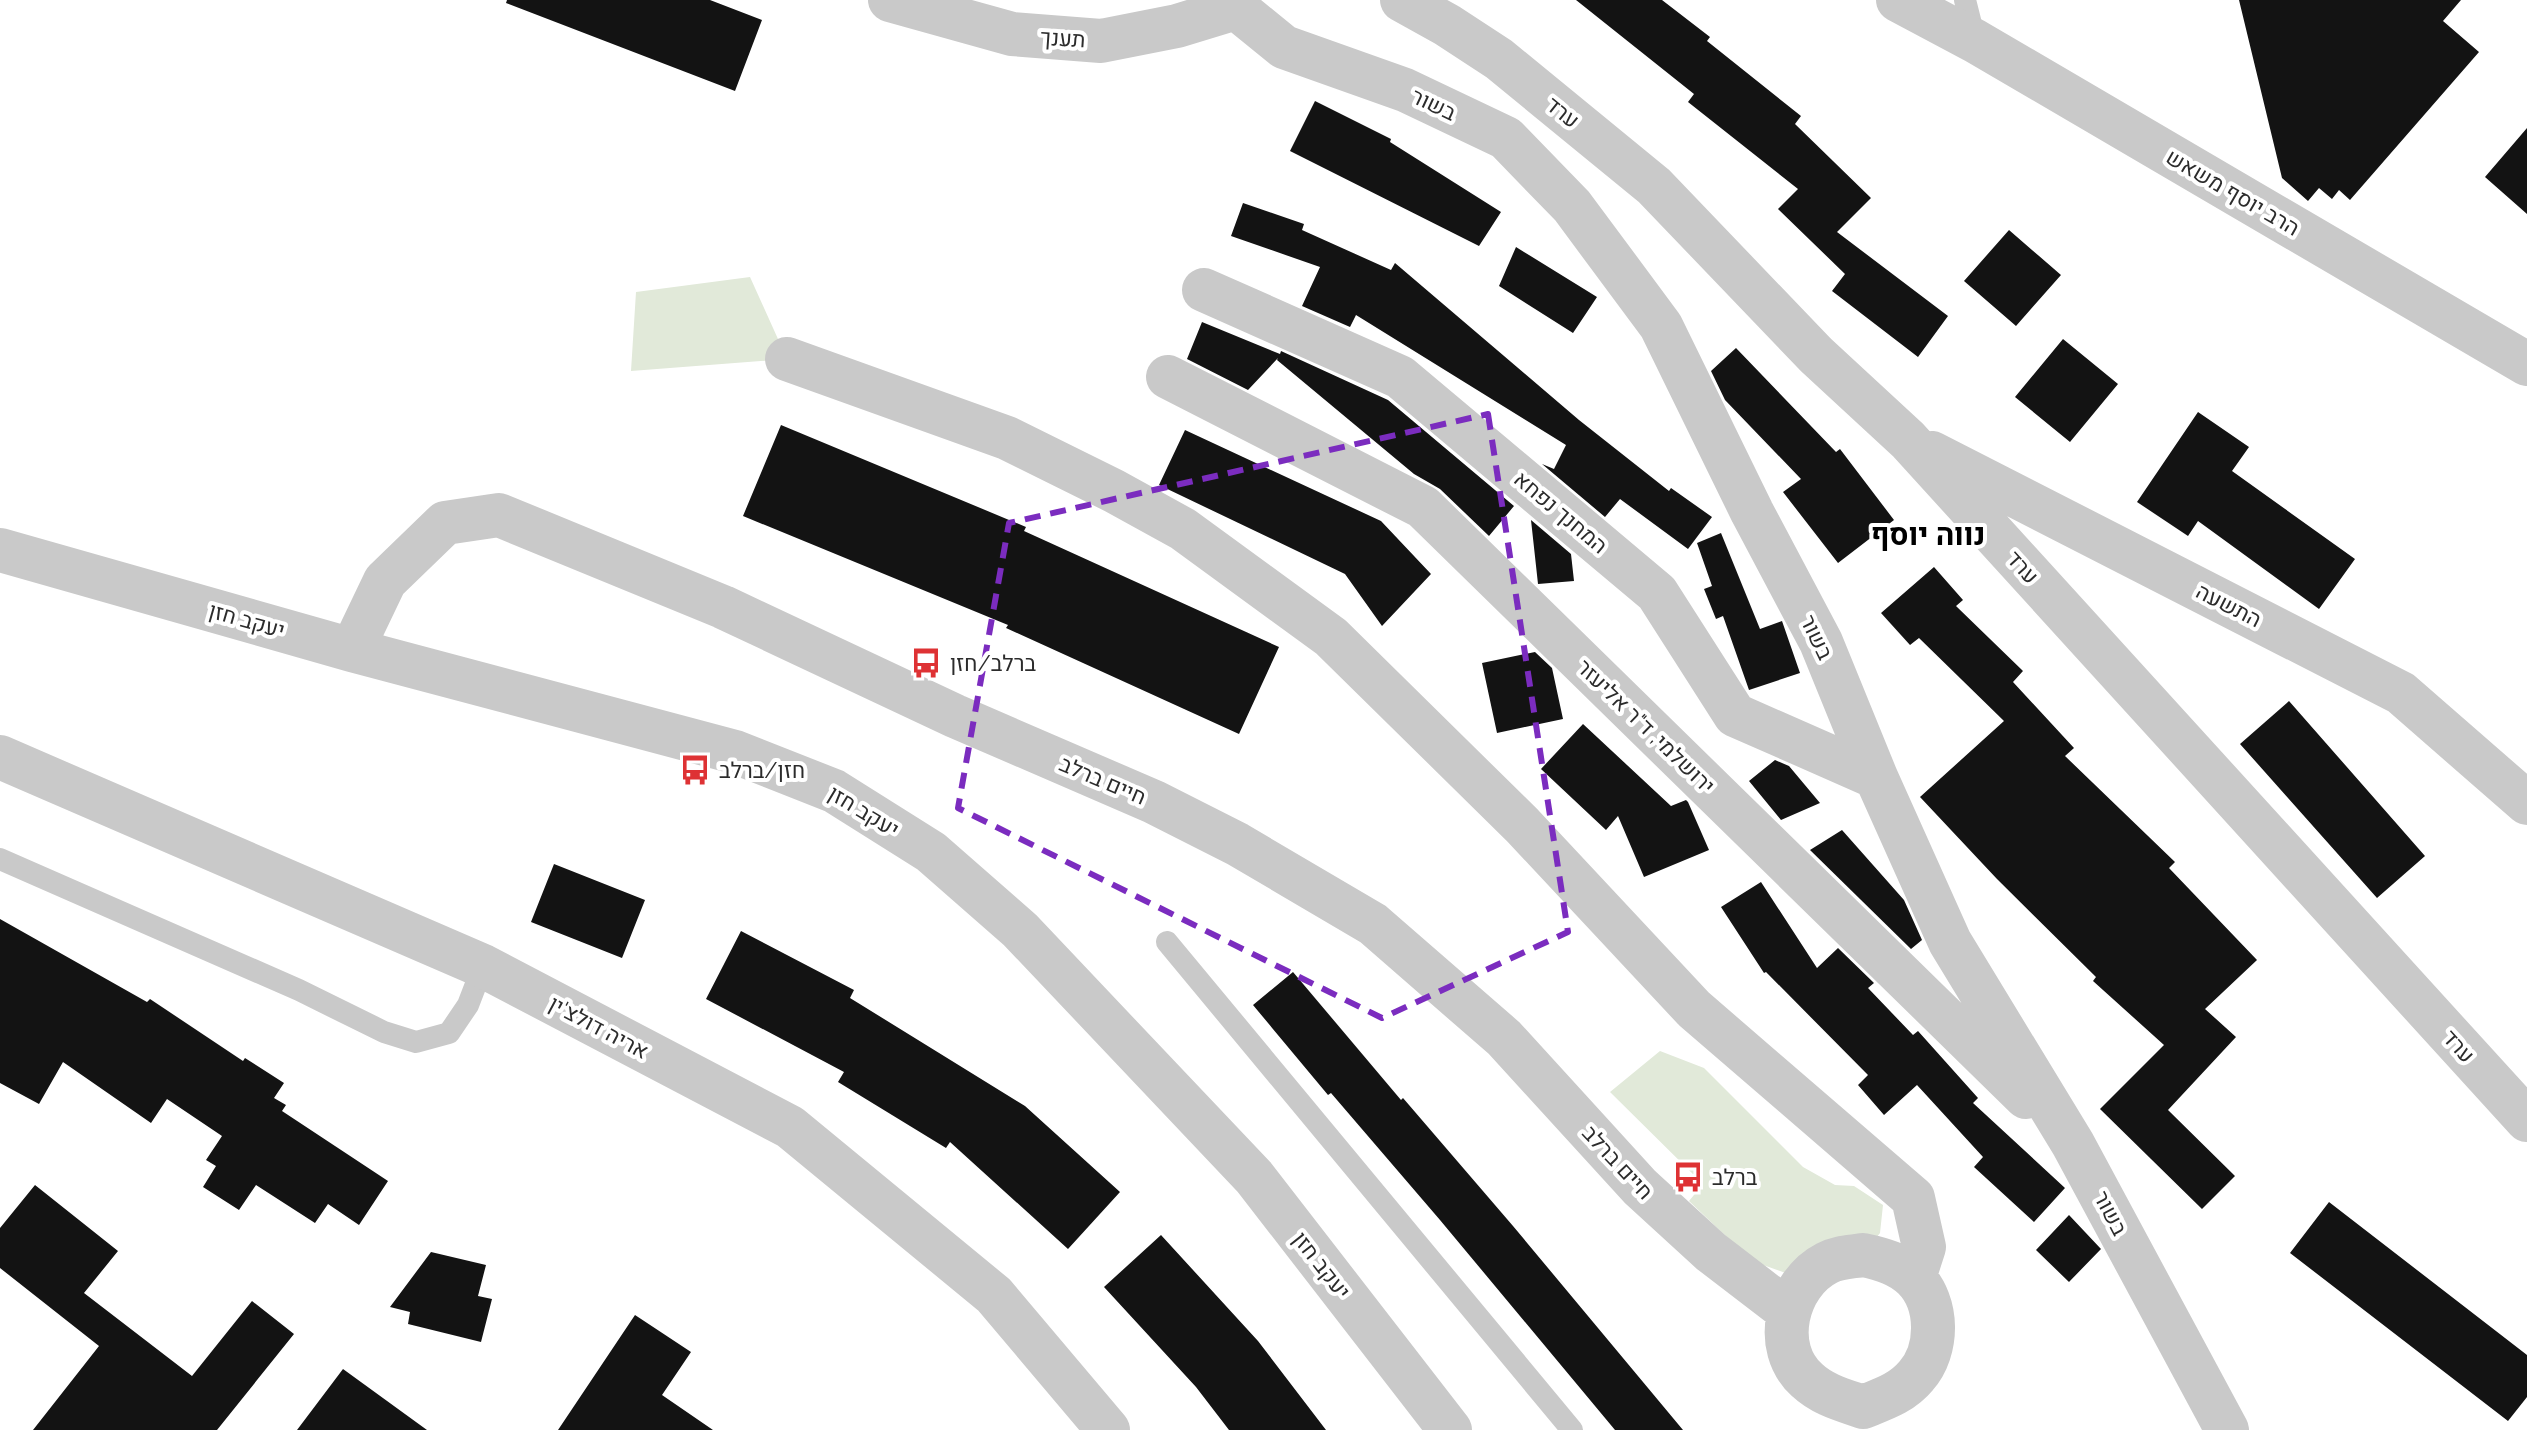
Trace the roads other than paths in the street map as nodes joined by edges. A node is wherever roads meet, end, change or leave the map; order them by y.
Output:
1 (890, 0) edge
2 (1402, 0) edge
3 (1898, 0) edge
4 (1239, 4) edge
5 (1970, 20) edge
6 (1204, 290) dead end
7 (787, 359) dead end
8 (2527, 364) edge
9 (1168, 377) dead end
10 (1908, 440) junction
11 (0, 550) edge
12 (352, 650) junction
13 (0, 757) edge
14 (1876, 777) junction
15 (2527, 803) edge
16 (0, 859) edge
17 (1167, 942) dead end
18 (483, 966) junction
19 (2527, 1120) edge
20 (2073, 1144) junction
21 (1914, 1278) junction
22 (1788, 1311) junction
23 (1871, 1419) edge
24 (1108, 1430) edge
25 (1450, 1430) edge
26 (1572, 1430) edge
27 (2227, 1430) edge

1 - 4 street, תענך
2 - 10 street, ערד
3 - 5 street, הרב יוסף משאש
4 - 14 street, בשור
5 - 8 street, הרב יוסף משאש
6 - 14 street, המחנך נפחא
7 - 21 street
9 - 20 street, ירושלמי, ד"ר אליעזר
10 - 15 street, התשעה
10 - 19 street, ערד
11 - 12 street, יעקב חזן
12 - 22 street, חיים ברלב
12 - 25 street, יעקב חזן
13 - 18 street, אריה דולצ'ין
14 - 20 street, בשור
16 - 18 lane
17 - 26 lane
18 - 24 street, אריה דולצ'ין
20 - 27 street, בשור
21 - 22 street
21 - 23 street
22 - 23 street

